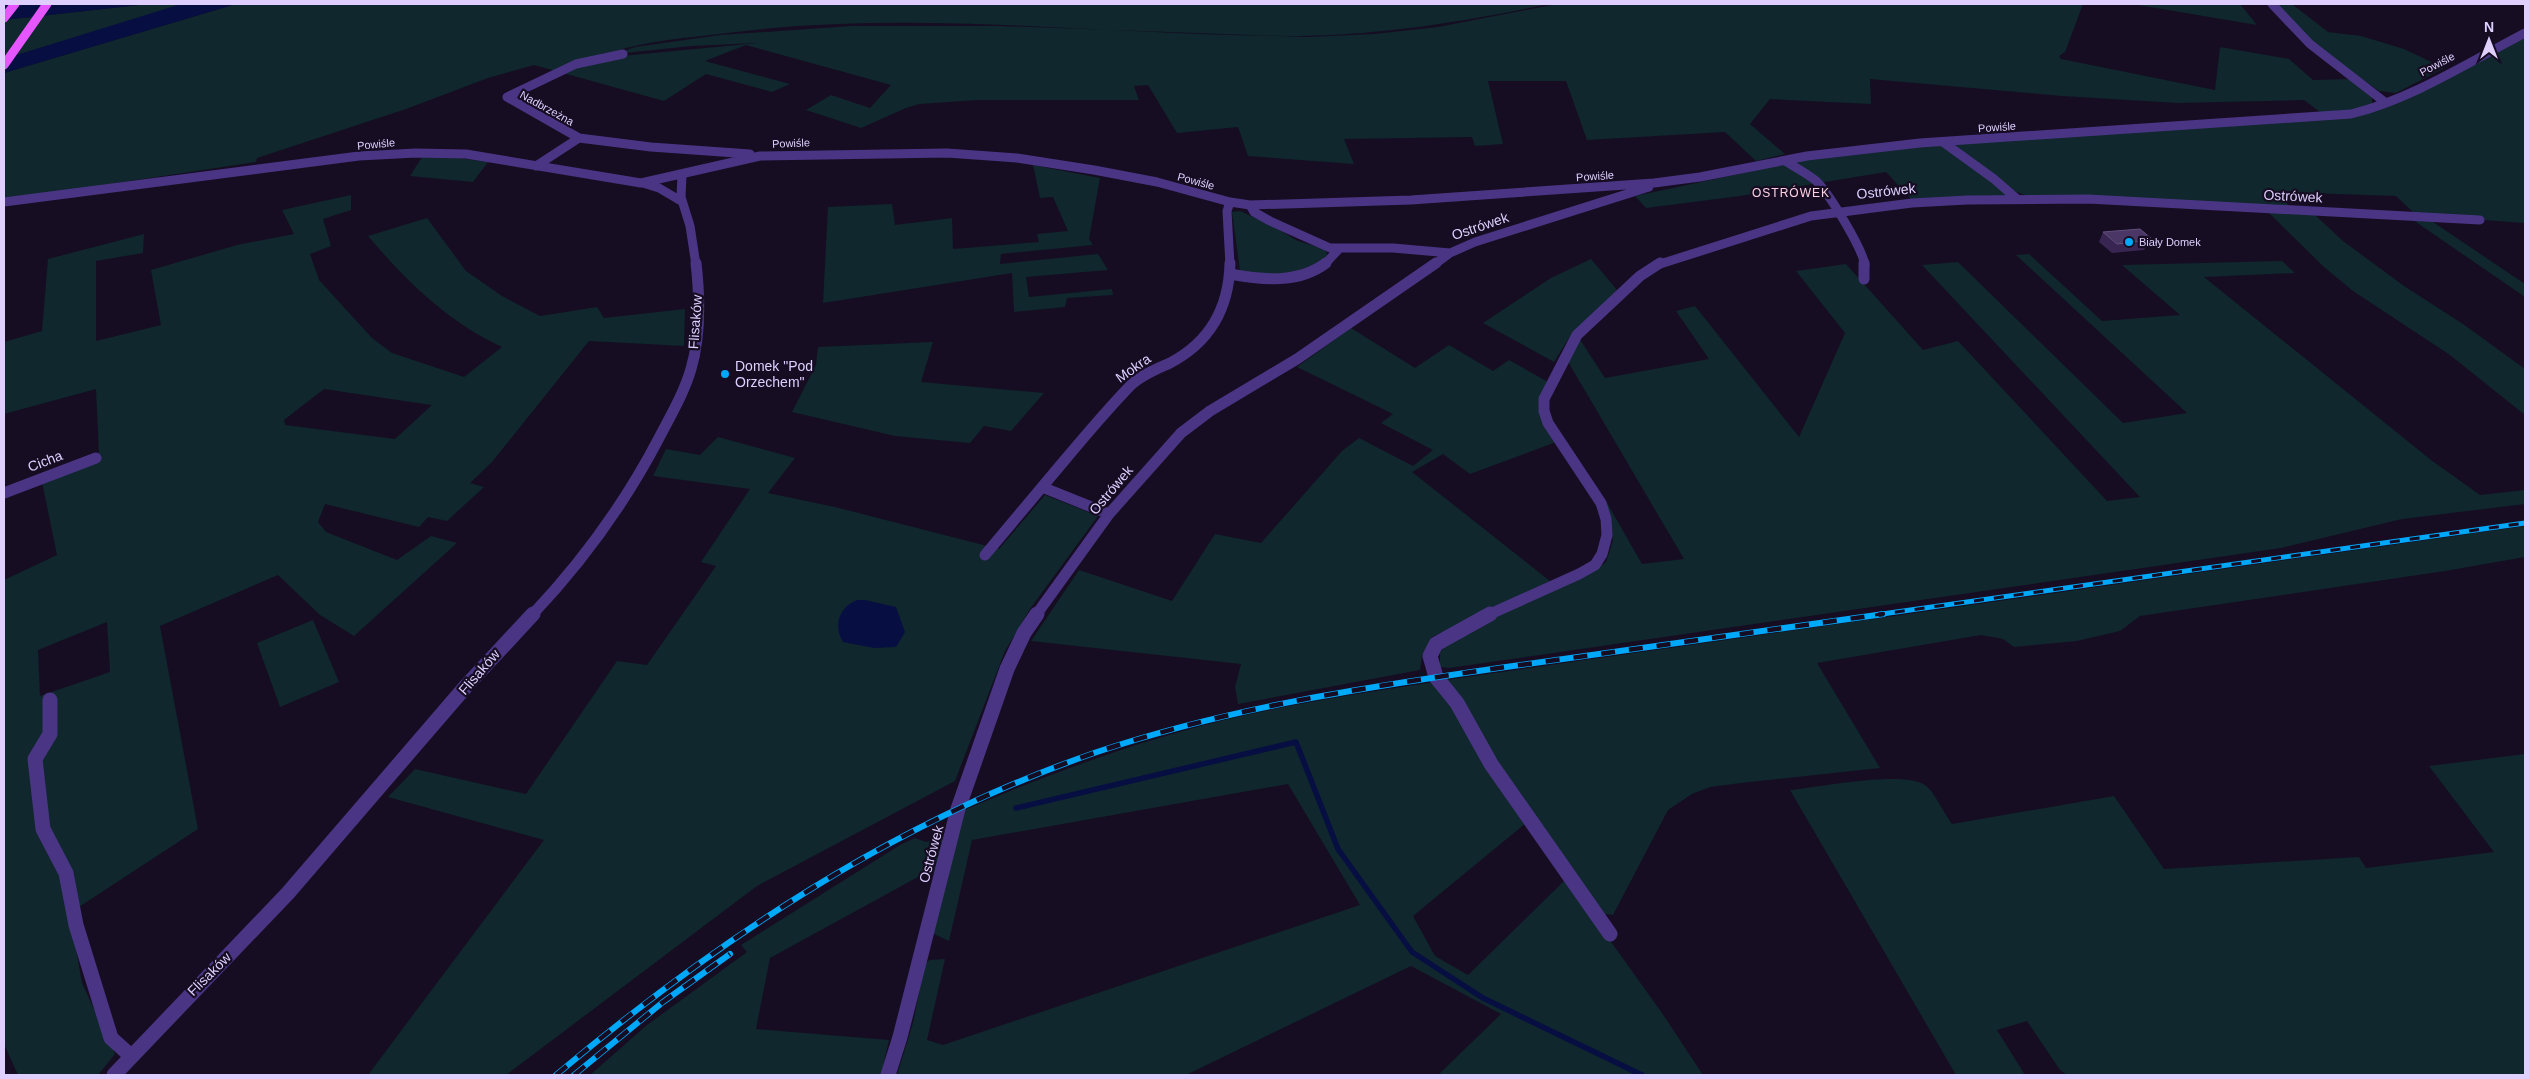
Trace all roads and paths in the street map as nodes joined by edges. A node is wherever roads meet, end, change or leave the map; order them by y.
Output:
1 (14, 4) edge
2 (47, 4) edge
3 (2272, 4) edge
4 (4, 18) edge
5 (2525, 33) edge
6 (623, 54) dead end
7 (4, 65) edge
8 (2386, 103) junction
9 (579, 138) junction
10 (1943, 142) junction
11 (760, 156) junction
12 (1785, 161) junction
13 (536, 166) junction
14 (682, 175) junction
15 (641, 182) junction
16 (1654, 183) junction
17 (2017, 198) junction
18 (681, 201) junction
19 (4, 202) edge
20 (1230, 202) junction
21 (1250, 205) junction
22 (1835, 211) junction
23 (2480, 220) dead end
24 (1338, 249) junction
25 (1450, 253) junction
26 (1230, 274) junction
27 (1864, 279) dead end
28 (96, 458) dead end
29 (1042, 487) junction
30 (4, 493) edge
31 (1109, 514) junction
32 (985, 555) dead end
33 (50, 700) dead end
34 (1610, 934) dead end
35 (130, 1056) junction
36 (114, 1075) edge
37 (888, 1075) edge

1 - 4 main road
2 - 7 main road
3 - 8 street
5 - 8 street, Powiśle
6 - 9 street, Nadbrzeżna
8 - 10 street, Powiśle
9 - 11 street, Nadbrzeżna
9 - 13 street
10 - 12 street, Powiśle
10 - 17 street
11 - 14 street, Powiśle
11 - 20 street, Powiśle
12 - 16 street, Powiśle
12 - 22 street
13 - 15 street, Powiśle
13 - 19 street, Powiśle
14 - 15 street, Powiśle
14 - 18 street, Flisaków
15 - 18 street
16 - 21 street, Powiśle
16 - 25 street, Ostrówek
17 - 22 street, Ostrówek
17 - 23 street, Ostrówek
18 - 35 street, Flisaków
20 - 21 street, Powiśle
20 - 26 street, Mokra
21 - 24 street
22 - 27 street
22 - 34 street, Ostrówek
24 - 25 street
24 - 26 street
25 - 31 street, Ostrówek
26 - 29 street, Mokra
28 - 30 street, Cicha
29 - 31 street
29 - 32 street, Mokra
31 - 37 street, Ostrówek
33 - 35 street
35 - 36 street, Flisaków

